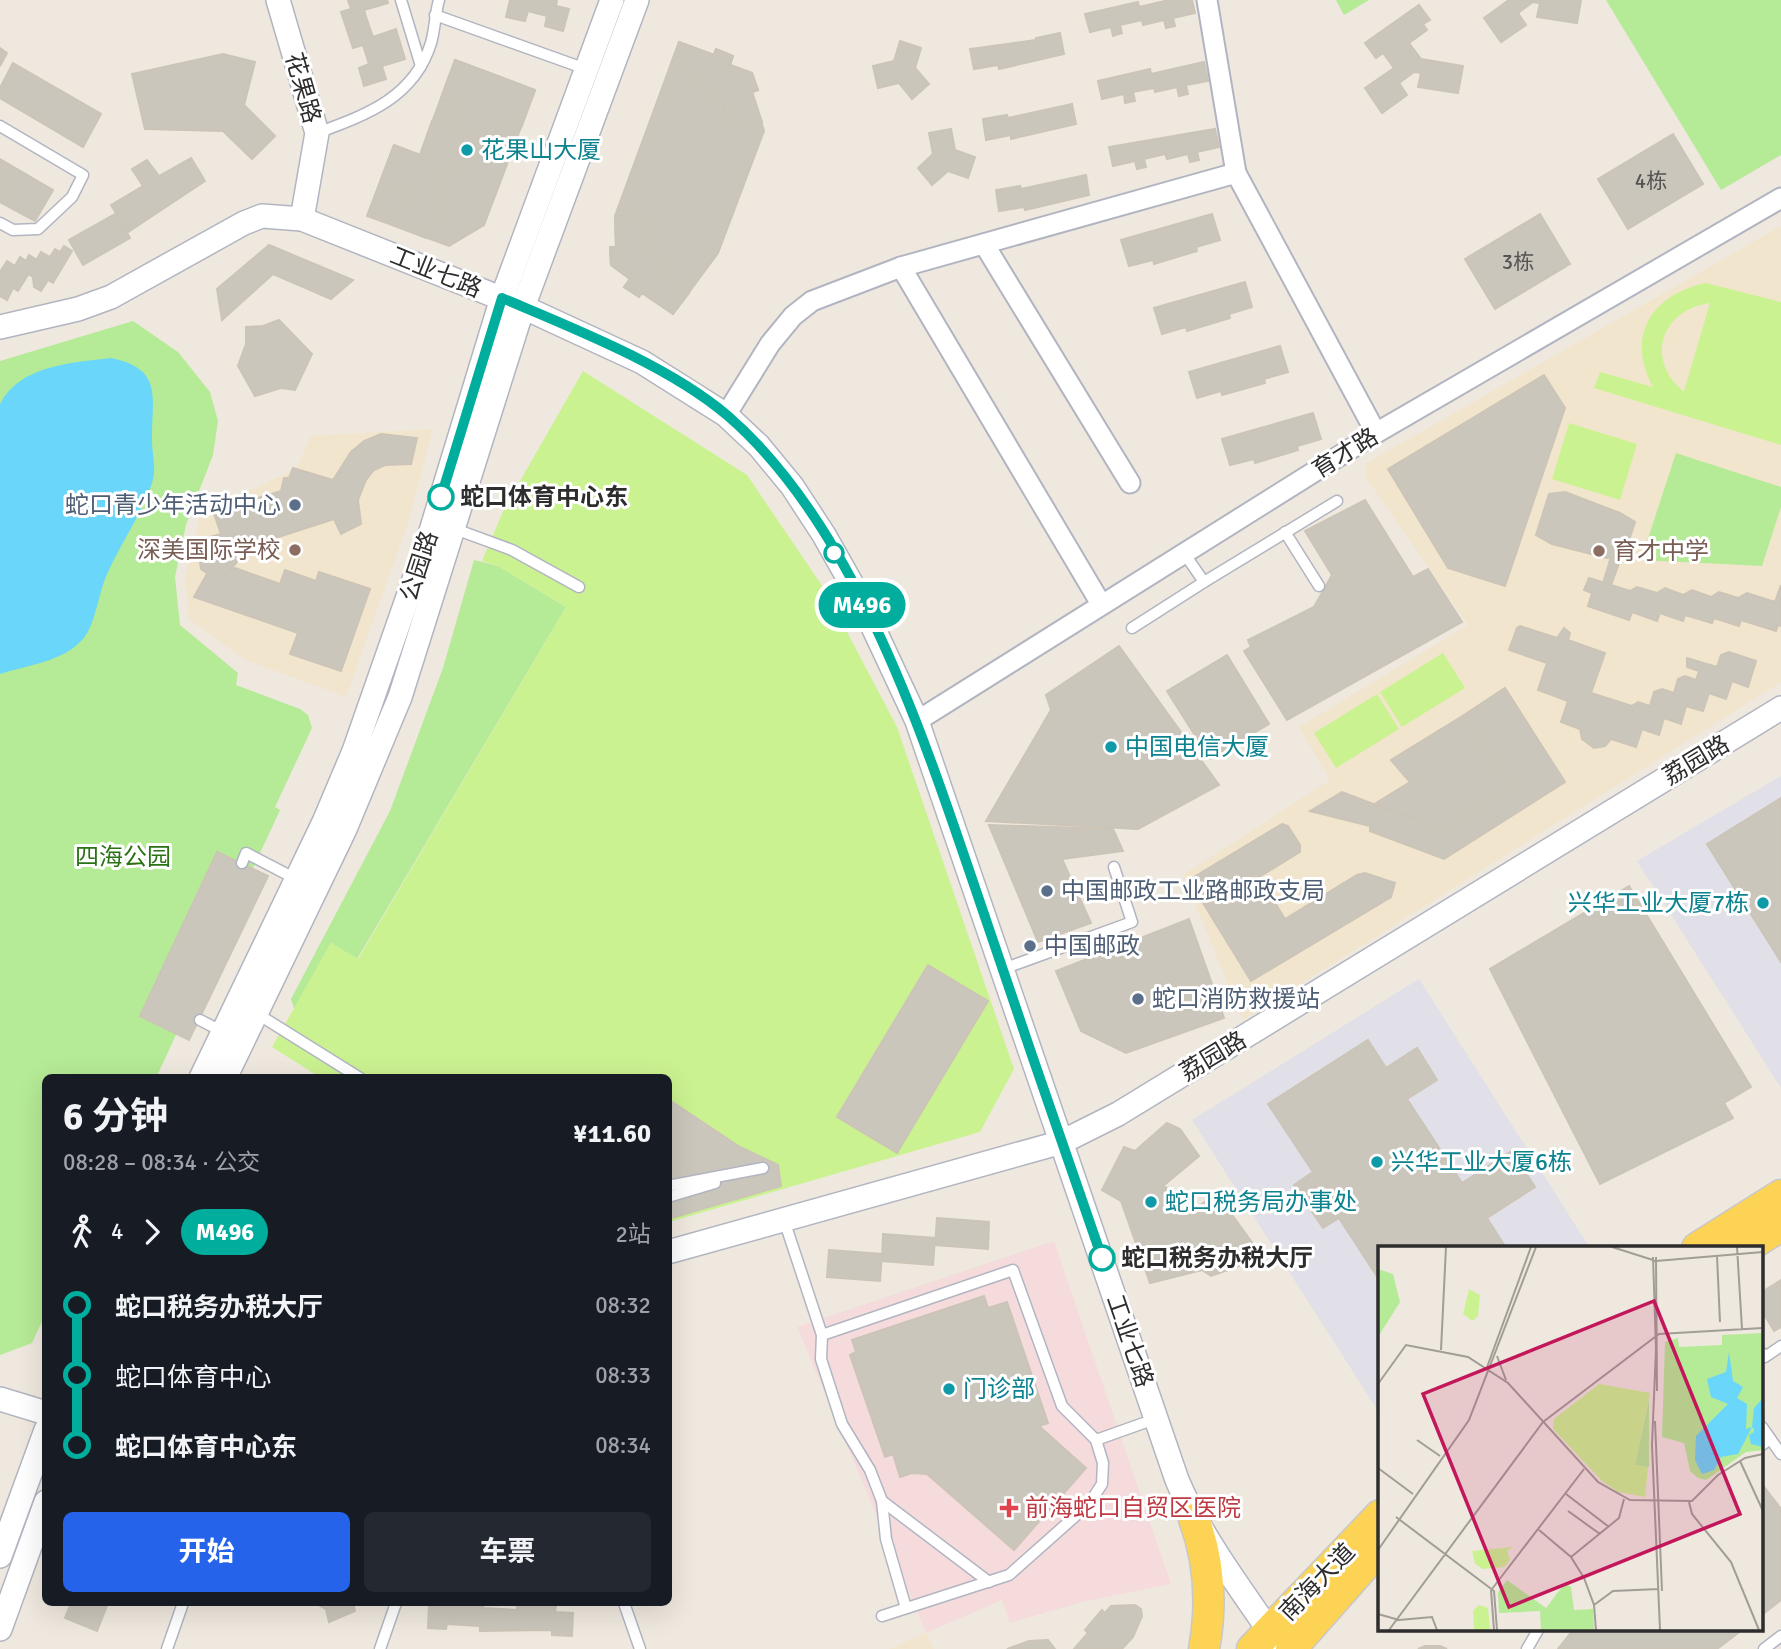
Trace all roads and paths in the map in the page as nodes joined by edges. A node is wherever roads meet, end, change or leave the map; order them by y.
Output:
1 (278, 0) edge
2 (401, 0) edge
3 (439, 0) edge
4 (612, 0) edge
5 (637, 0) edge
6 (1207, 0) edge
7 (435, 15) junction
8 (421, 66) junction
9 (587, 69) junction
10 (0, 126) edge
11 (317, 133) junction
12 (1236, 173) junction
13 (1781, 198) edge
14 (302, 219) junction
15 (0, 223) edge
16 (984, 244) junction
17 (901, 267) junction
18 (502, 298) junction
19 (523, 307) junction
20 (0, 327) edge
21 (726, 415) junction
22 (1376, 433) junction
23 (1130, 483) dead end
24 (1337, 501) dead end
25 (455, 529) junction
26 (1285, 532) junction
27 (1184, 553) junction
28 (1204, 582) junction
29 (1319, 586) dead end
30 (579, 587) dead end
31 (1101, 604) junction
32 (1132, 628) dead end
33 (1781, 708) edge
34 (917, 721) junction
35 (242, 863) dead end
36 (1114, 867) dead end
37 (297, 879) junction
38 (1002, 969) junction
39 (246, 1008) junction
40 (200, 1020) dead end
41 (223, 1032) junction
42 (203, 1074) edge
43 (226, 1074) edge
44 (353, 1074) edge
45 (1062, 1142) junction
46 (763, 1168) dead end
47 (733, 1177) dead end
48 (672, 1185) edge
49 (1781, 1195) edge
50 (672, 1196) edge
51 (784, 1220) junction
52 (1781, 1226) edge
53 (1700, 1246) edge
54 (1749, 1246) edge
55 (672, 1251) edge
56 (821, 1335) junction
57 (1781, 1346) edge
58 (1764, 1356) edge
59 (0, 1399) edge
60 (42, 1412) edge
61 (1156, 1419) junction
62 (1096, 1440) junction
63 (42, 1441) edge
64 (1766, 1442) edge
65 (1781, 1454) edge
66 (882, 1501) junction
67 (42, 1513) edge
68 (1378, 1517) edge
69 (1194, 1519) junction
70 (1378, 1550) edge
71 (0, 1556) edge
72 (989, 1582) junction
73 (182, 1606) edge
74 (395, 1606) edge
75 (625, 1606) edge
76 (906, 1608) junction
77 (882, 1616) dead end
78 (0, 1629) edge
79 (1537, 1632) edge
80 (1781, 1636) edge
81 (1273, 1645) edge
82 (167, 1649) edge
83 (380, 1649) edge
84 (640, 1649) edge
85 (1204, 1649) edge
86 (1527, 1649) edge
87 (1764, 1649) edge

1 - 11 street, 花果路
2 - 8 lane
3 - 7 lane
4 - 9 street, 公园路
5 - 19 street, 公园路
6 - 12 street
7 - 8 lane
7 - 9 lane
8 - 11 lane
9 - 18 street, 公园路
10 - 15 lane
11 - 14 street, 花果路
12 - 16 street
12 - 22 street
13 - 22 street, 育才路
14 - 18 street, 工业七路
14 - 20 street, 工业七路
16 - 17 street
16 - 23 street
17 - 21 street
17 - 31 street
18 - 19 street, 工业七路
18 - 37 street, 公园路
19 - 21 street, 工业七路
19 - 25 street, 公园路
21 - 34 street, 工业七路
22 - 27 street, 育才路
24 - 26 lane
25 - 30 lane
25 - 39 street, 公园路
26 - 28 lane
26 - 29 lane
27 - 28 lane
27 - 31 street, 育才路
28 - 32 lane
31 - 34 street, 育才路
33 - 45 street, 荔园路
34 - 38 street, 工业七路
35 - 37 lane
36 - 38 lane
37 - 39 street, 公园路
38 - 45 street, 工业七路
39 - 41 street, 公园路
39 - 43 street, 公园路
39 - 44 lane
40 - 41 lane
41 - 42 street, 公园路
45 - 51 street, 荔园路
45 - 61 street, 工业七路
46 - 48 lane
47 - 50 lane
49 - 53 main road
51 - 55 street, 荔园路
51 - 56 lane
52 - 54 main road
56 - 62 lane
56 - 66 lane
57 - 58 lane
59 - 60 street
61 - 62 lane
61 - 69 street, 工业七路
62 - 72 lane
63 - 71 street
64 - 65 lane
66 - 72 lane
66 - 76 lane
67 - 78 street
68 - 81 main road, 南海大道
69 - 81 street, 工业七路
69 - 85 main road
70 - 81 main road, 南海大道
72 - 76 lane
73 - 82 lane
74 - 83 lane
75 - 84 lane
76 - 77 lane
79 - 86 lane
80 - 87 lane

